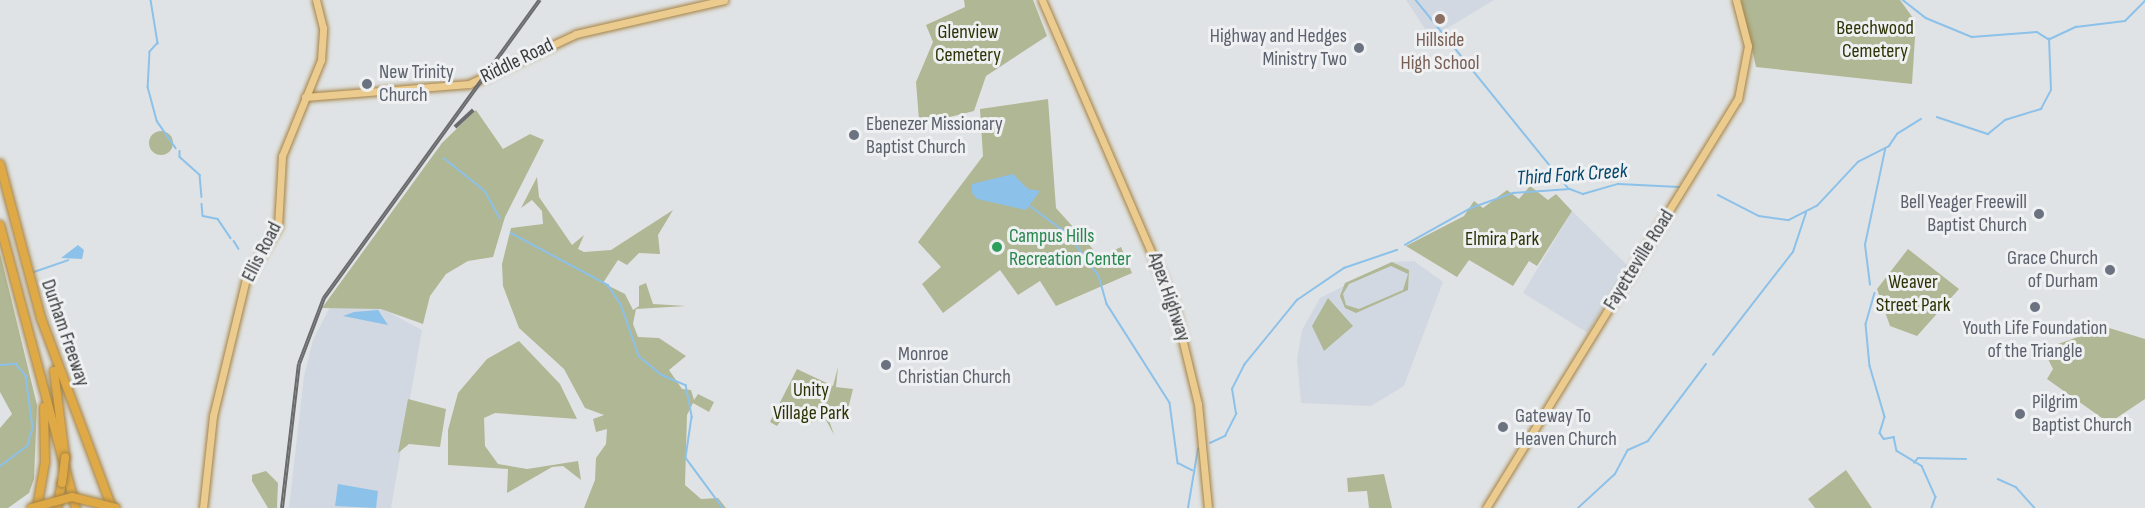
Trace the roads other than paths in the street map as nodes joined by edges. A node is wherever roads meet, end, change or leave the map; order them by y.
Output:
1 (316, 0) edge
2 (724, 0) edge
3 (1042, 0) edge
4 (1736, 0) edge
5 (305, 97) junction
6 (0, 164) edge
7 (0, 225) edge
8 (17, 241) junction
9 (38, 368) junction
10 (32, 508) edge
11 (37, 508) edge
12 (57, 508) edge
13 (76, 508) edge
14 (114, 508) edge
15 (203, 508) edge
16 (1209, 508) edge
17 (1486, 508) edge

1 - 5 main road, Ellis Road
2 - 5 main road, Riddle Road
3 - 16 main road, Apex Highway
4 - 17 main road, Fayetteville Road
5 - 15 main road, Ellis Road
6 - 8 highway, Durham Freeway
7 - 9 highway, Durham Freeway
8 - 12 highway, bridge
8 - 14 highway, Durham Freeway
9 - 11 highway
9 - 13 highway, Durham Freeway
10 - 14 highway, bridge

